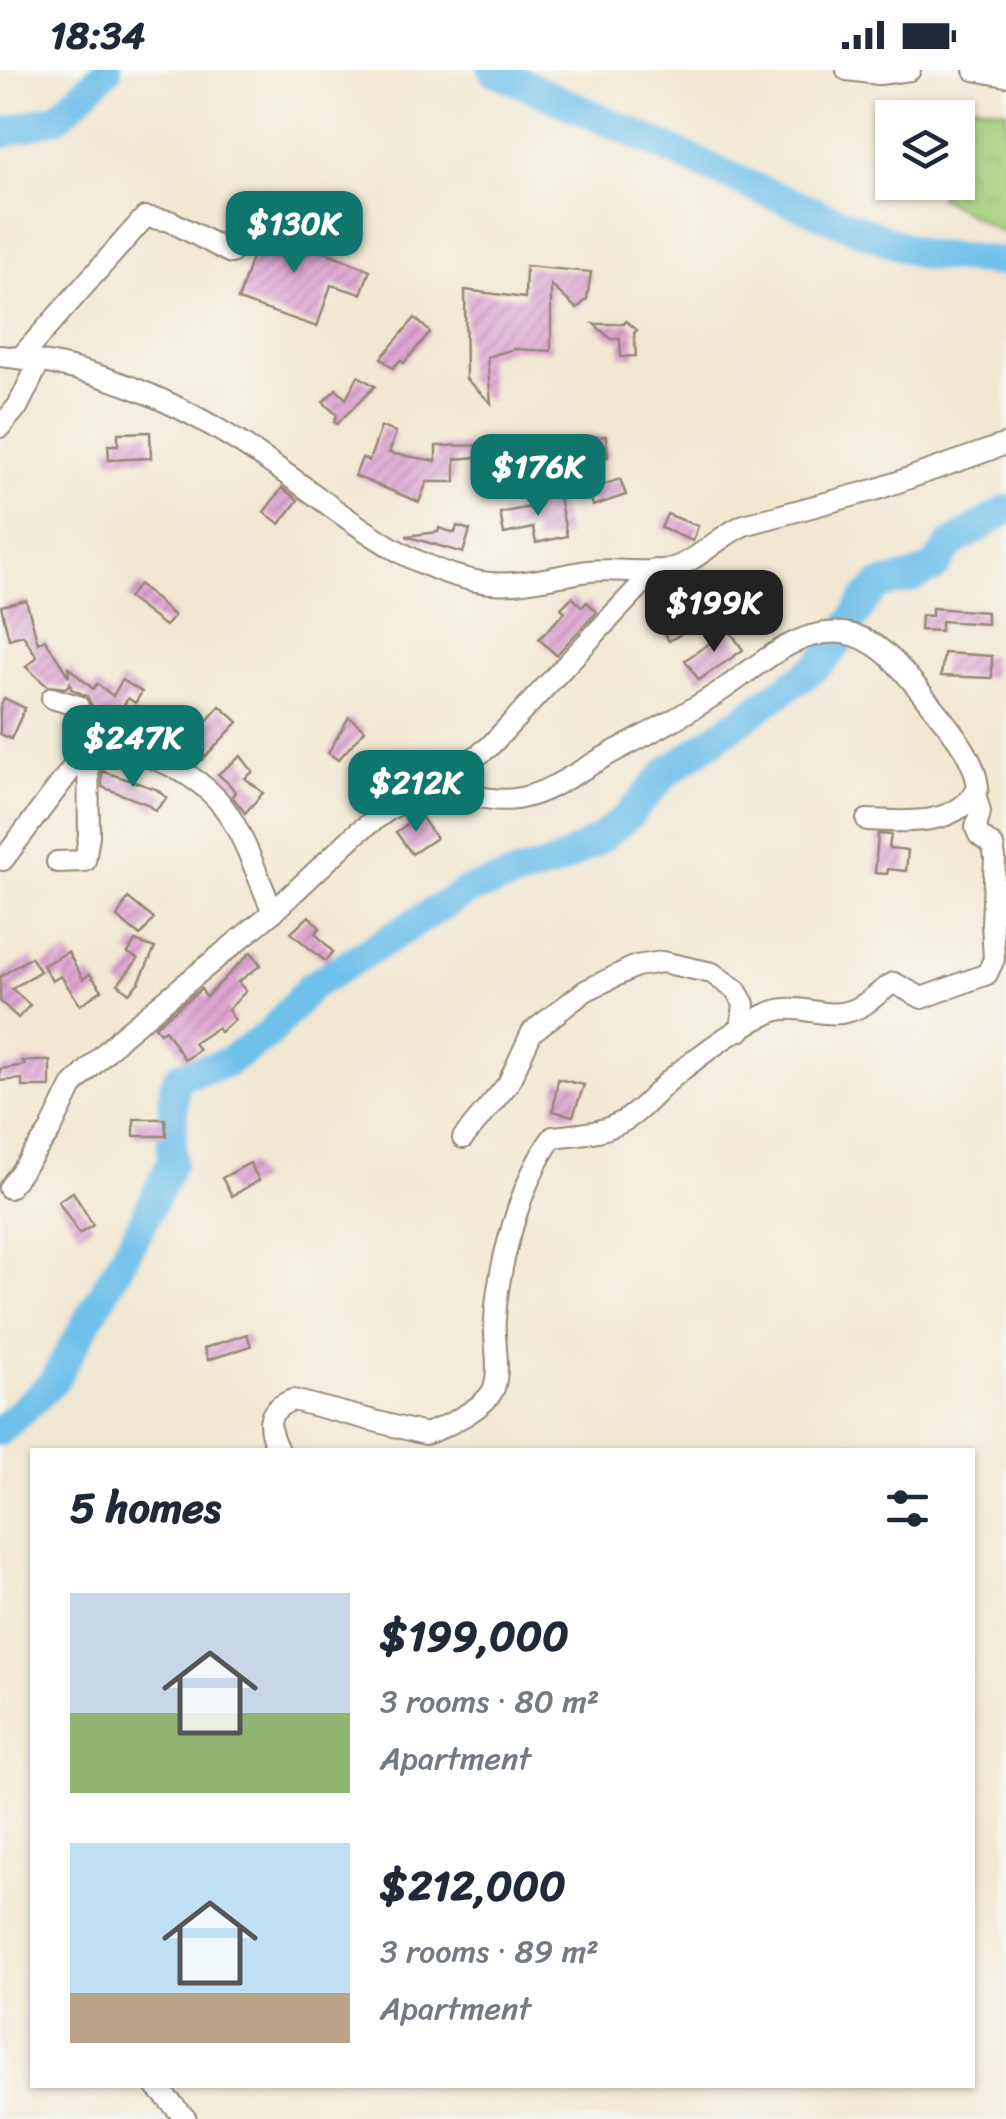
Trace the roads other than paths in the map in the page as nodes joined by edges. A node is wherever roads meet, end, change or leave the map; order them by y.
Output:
1 (847, 70) edge
2 (910, 70) edge
3 (974, 70) edge
4 (1006, 76) edge
5 (231, 253) dead end
6 (20, 359) edge
7 (0, 427) edge
8 (1006, 444) edge
9 (656, 570) junction
10 (52, 698) dead end
11 (86, 741) junction
12 (440, 783) junction
13 (975, 794) junction
14 (867, 820) dead end
15 (3, 860) dead end
16 (56, 862) dead end
17 (273, 912) junction
18 (741, 1030) junction
19 (463, 1138) dead end
20 (9, 1188) dead end
21 (277, 1448) edge
22 (158, 2088) edge
23 (186, 2119) edge

1 - 2 street
3 - 4 street
5 - 6 street
6 - 7 street
6 - 9 street
8 - 9 street
9 - 12 street
10 - 11 street
11 - 15 street
11 - 16 street
11 - 17 street
12 - 13 street
12 - 17 street
13 - 14 street
13 - 18 street
17 - 20 street
18 - 19 street
18 - 21 street
22 - 23 street

